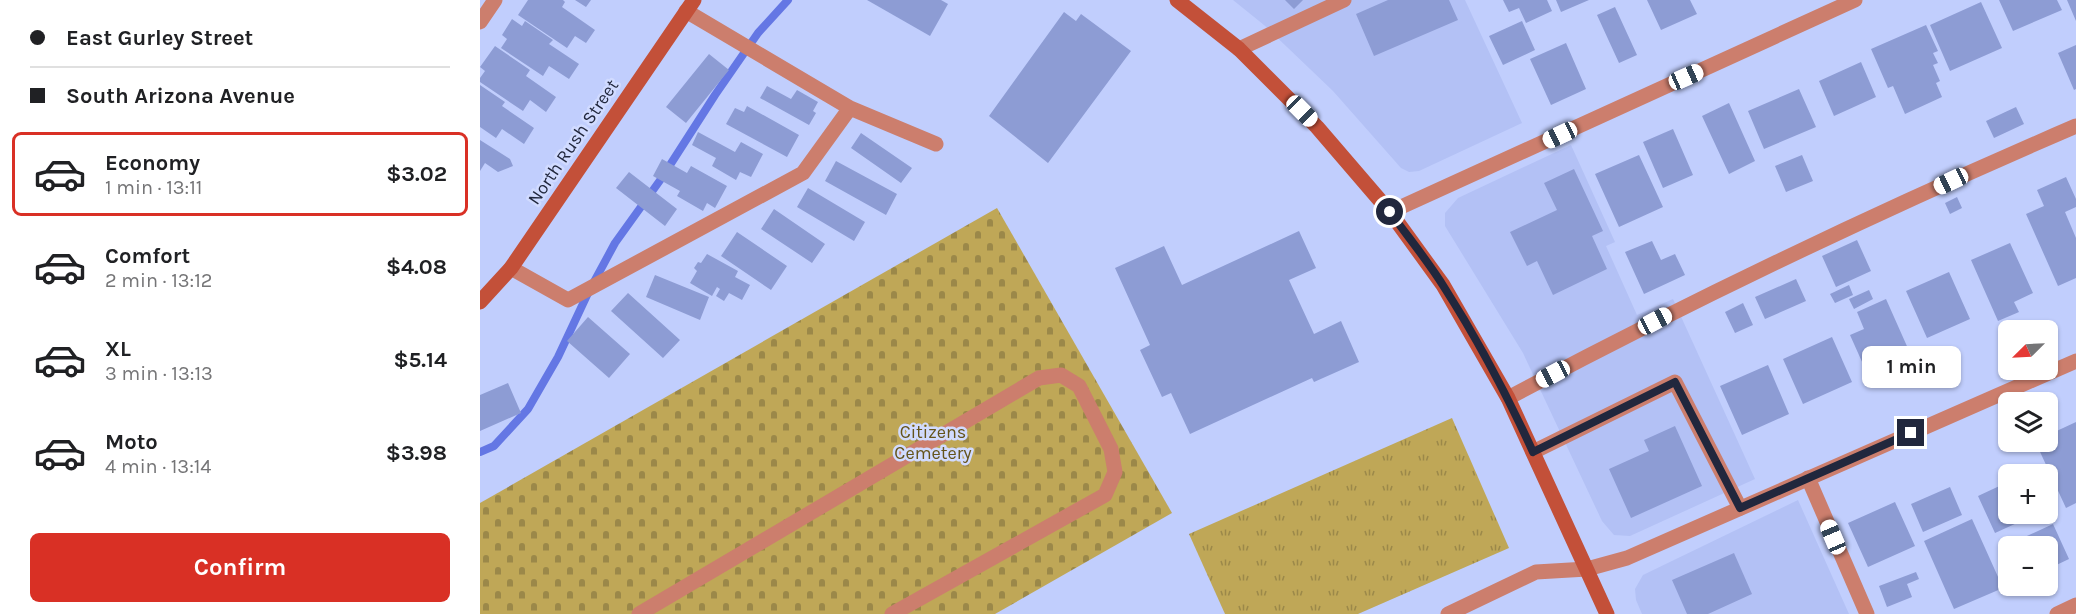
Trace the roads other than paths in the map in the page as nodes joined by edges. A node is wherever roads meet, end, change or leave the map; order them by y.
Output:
1 (495, 0) edge
2 (1178, 0) edge
3 (1344, 0) edge
4 (1855, 0) edge
5 (690, 6) edge
6 (480, 22) edge
7 (1239, 49) junction
8 (850, 108) junction
9 (2076, 126) edge
10 (936, 144) dead end
11 (1390, 212) junction
12 (511, 268) junction
13 (480, 302) edge
14 (2076, 361) edge
15 (1508, 398) junction
16 (1533, 452) junction
17 (1808, 478) junction
18 (1740, 508) junction
19 (1587, 569) junction
20 (2076, 605) edge
21 (639, 614) edge
22 (892, 614) edge
23 (1448, 614) edge
24 (1607, 614) edge
25 (1867, 614) edge
26 (2057, 614) edge

1 - 6 street
2 - 7 main road
3 - 7 street
4 - 11 street
5 - 8 street
5 - 12 main road, North Rush Street
7 - 11 main road
8 - 10 street
8 - 12 street
9 - 15 street
11 - 15 main road
12 - 13 main road, North Rush Street
14 - 17 street
15 - 16 main road
16 - 18 street
16 - 19 main road
17 - 18 street
17 - 25 street
18 - 19 street
19 - 23 street
19 - 24 main road
20 - 26 street
21 - 22 street

